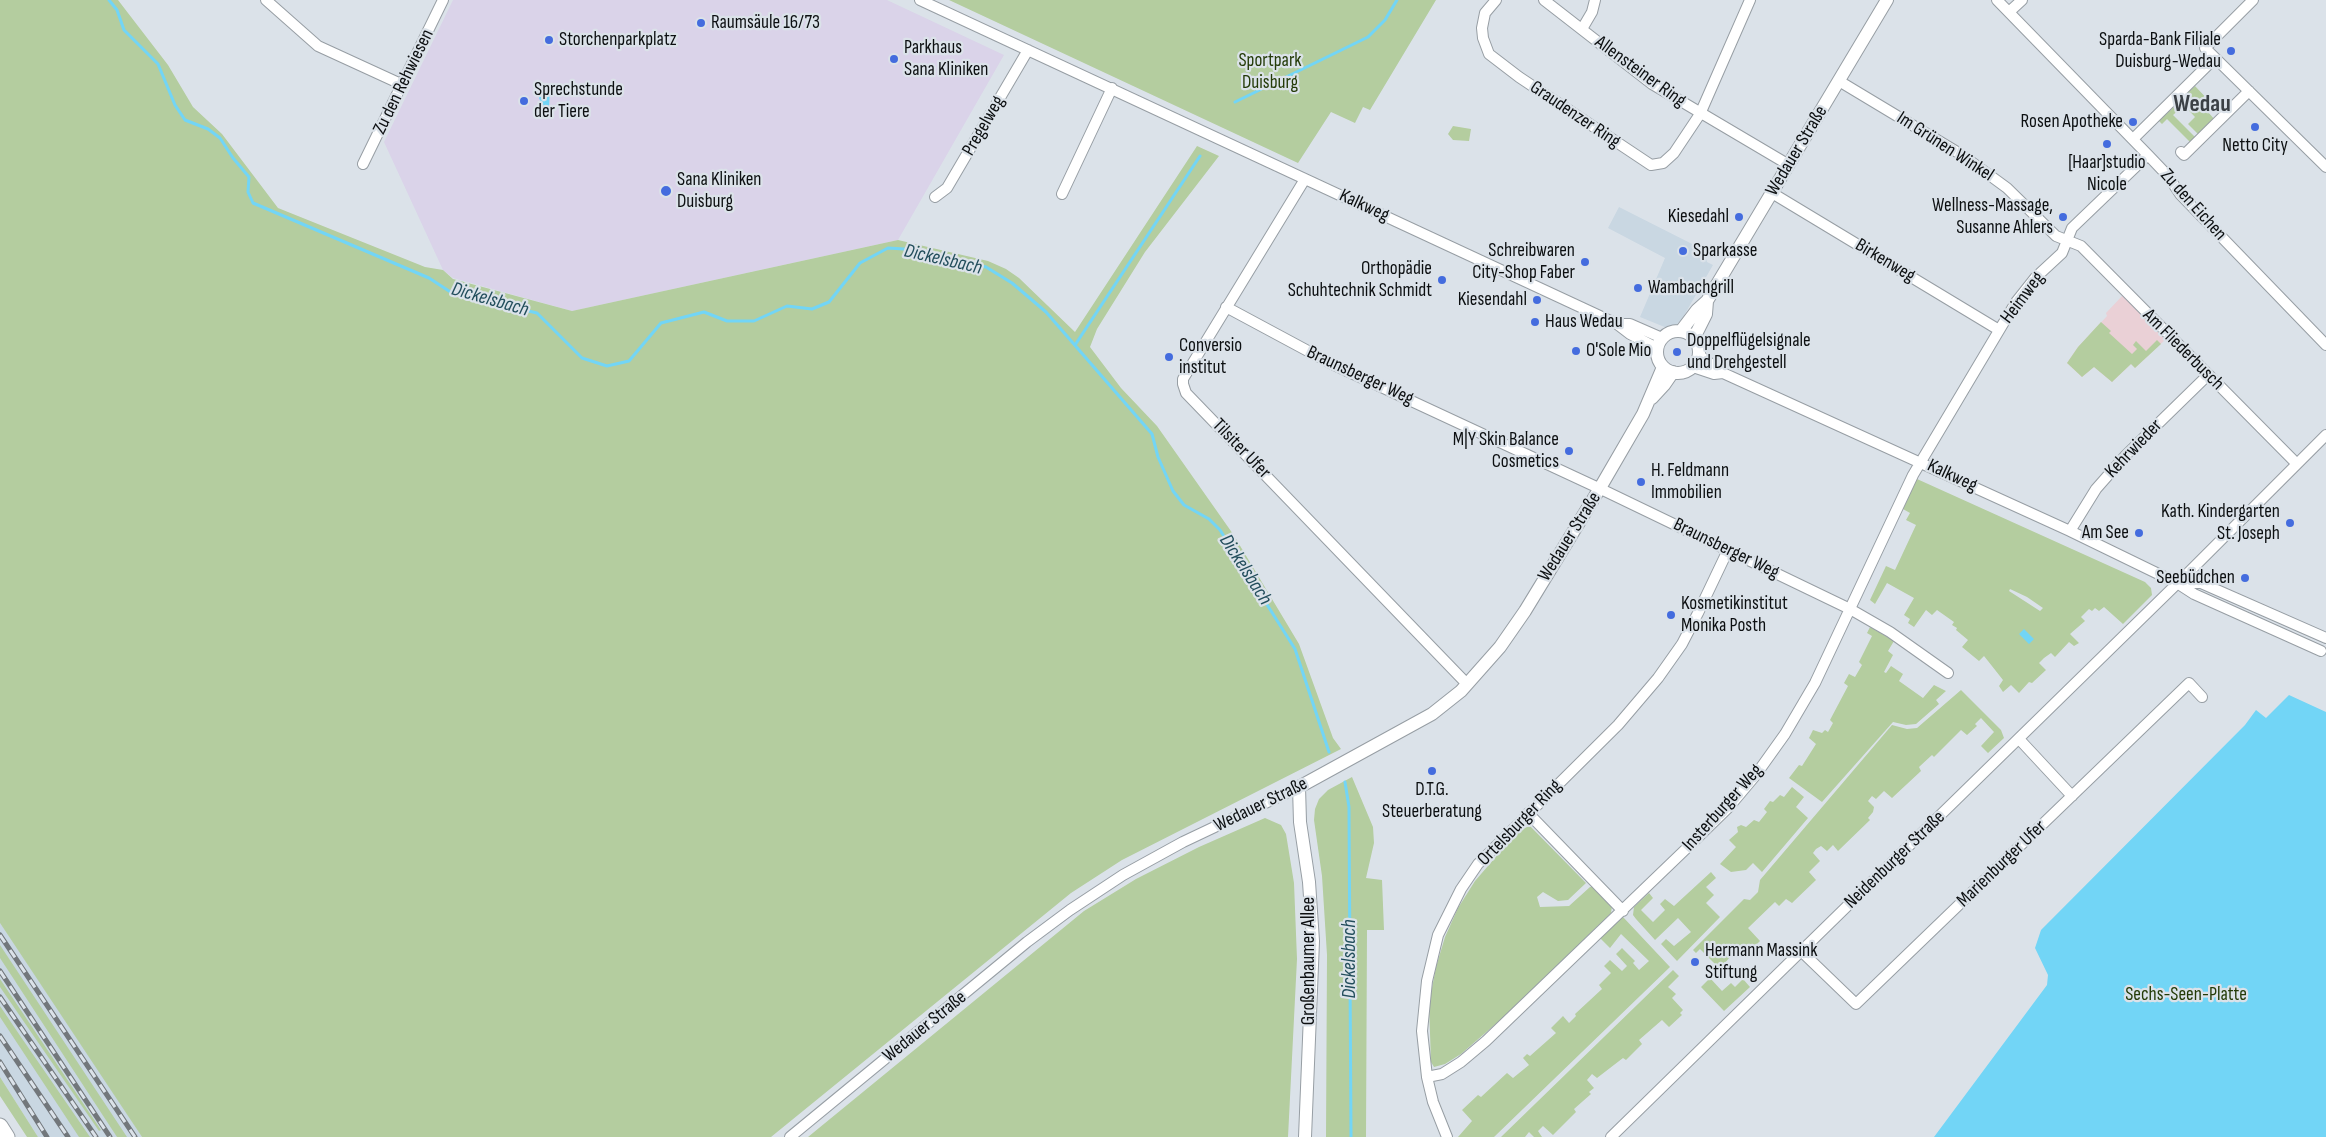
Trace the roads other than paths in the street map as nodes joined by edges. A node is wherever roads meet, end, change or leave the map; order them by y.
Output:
1 (266, 0) edge
2 (443, 0) edge
3 (920, 0) edge
4 (1496, 0) edge
5 (1544, 0) edge
6 (1595, 0) edge
7 (1750, 0) edge
8 (1887, 0) edge
9 (1996, 0) edge
10 (2022, 0) edge
11 (2253, 0) edge
12 (2009, 12) junction
13 (1582, 30) junction
14 (1028, 50) junction
15 (2215, 58) junction
16 (1839, 82) junction
17 (403, 85) junction
18 (1112, 88) junction
19 (2249, 91) junction
20 (1700, 114) junction
21 (2133, 139) junction
22 (2181, 152) dead end
23 (2148, 155) junction
24 (363, 164) dead end
25 (1789, 164) junction
26 (2326, 167) edge
27 (1304, 179) junction
28 (1772, 193) junction
29 (1062, 194) dead end
30 (935, 197) dead end
31 (2067, 240) junction
32 (1707, 301) junction
33 (1226, 307) junction
34 (1999, 330) junction
35 (1681, 331) junction
36 (1694, 338) junction
37 (1660, 343) junction
38 (2326, 345) edge
39 (1699, 355) junction
40 (1693, 367) junction
41 (1668, 370) junction
42 (1723, 374) junction
43 (2208, 375) junction
44 (2326, 435) edge
45 (1921, 462) junction
46 (2297, 464) junction
47 (1600, 488) junction
48 (2070, 531) junction
49 (1728, 550) junction
50 (2178, 583) junction
51 (1850, 609) junction
52 (2326, 638) edge
53 (2321, 651) dead end
54 (1948, 673) dead end
55 (1467, 684) junction
56 (2202, 697) dead end
57 (2019, 739) junction
58 (1299, 787) junction
59 (2072, 796) junction
60 (1528, 813) junction
61 (1623, 911) junction
62 (1801, 951) junction
63 (1427, 1076) junction
64 (0, 1126) edge
65 (7, 1137) edge
66 (790, 1137) edge
67 (1305, 1137) edge
68 (1447, 1137) edge
69 (1611, 1137) edge

1 - 17 street
2 - 17 street, Zu den Rehwiesen
3 - 14 street, Kalkweg
4 - 20 street, Graudenzer Ring
5 - 13 street
6 - 13 street, Allensteiner Ring
7 - 20 street, Allensteiner Ring
8 - 16 main road, Wedauer Straße
9 - 12 street, Zu den Eichen
10 - 12 street
11 - 15 street
12 - 21 street, Zu den Eichen
13 - 20 street, Allensteiner Ring
14 - 18 street, Kalkweg
14 - 30 street, Pregelweg
15 - 19 street
15 - 21 street
16 - 25 main road, Wedauer Straße
16 - 31 street, Im Grünen Winkel
17 - 24 street, Zu den Rehwiesen
18 - 27 street, Kalkweg
18 - 29 street
19 - 22 street
19 - 26 street
20 - 25 street, Allensteiner Ring
21 - 23 street, Zu den Eichen
23 - 31 street, Heimweg
23 - 38 street, Zu den Eichen
25 - 28 main road, Wedauer Straße
27 - 33 street, Tilsiter Ufer
27 - 37 street, Kalkweg
28 - 32 main road, Wedauer Straße
28 - 34 street, Birkenweg
31 - 34 street, Heimweg
31 - 43 street, Am Fliederbusch
32 - 35 main road, Wedauer Straße
32 - 36 main road, Wedauer Straße
33 - 47 street, Braunsberger Weg
33 - 55 street, Tilsiter Ufer
34 - 45 street, Heimweg
35 - 36 main road
35 - 37 main road
36 - 39 main road
37 - 41 main road
39 - 40 main road
39 - 42 street, Kalkweg
40 - 41 main road
40 - 42 street, Kalkweg
41 - 47 main road, Wedauer Straße
42 - 45 street, Kalkweg
43 - 46 street, Am Fliederbusch
43 - 48 street, Kehrwieder
44 - 46 street
45 - 48 street, Kalkweg
45 - 51 street, Insterburger Weg
46 - 50 street
47 - 49 street, Braunsberger Weg
47 - 55 main road, Wedauer Straße
48 - 50 street, Kalkweg
49 - 51 street, Braunsberger Weg
49 - 60 street, Ortelsburger Ring
50 - 52 street, Kalkweg
50 - 53 street, Kalkweg
50 - 57 street, Neidenburger Straße
51 - 54 street, Braunsberger Weg
51 - 61 street, Insterburger Weg
55 - 58 main road, Wedauer Straße
56 - 59 street, Marienburger Ufer
57 - 59 street
57 - 62 street, Neidenburger Straße
58 - 66 street, Wedauer Straße
58 - 67 main road, Großenbaumer Allee
59 - 62 street, Marienburger Ufer
60 - 61 street
60 - 63 street, Ortelsburger Ring
61 - 63 street, Insterburger Weg
62 - 69 street, Neidenburger Straße
63 - 68 street, Ortelsburger Ring
64 - 65 highway

